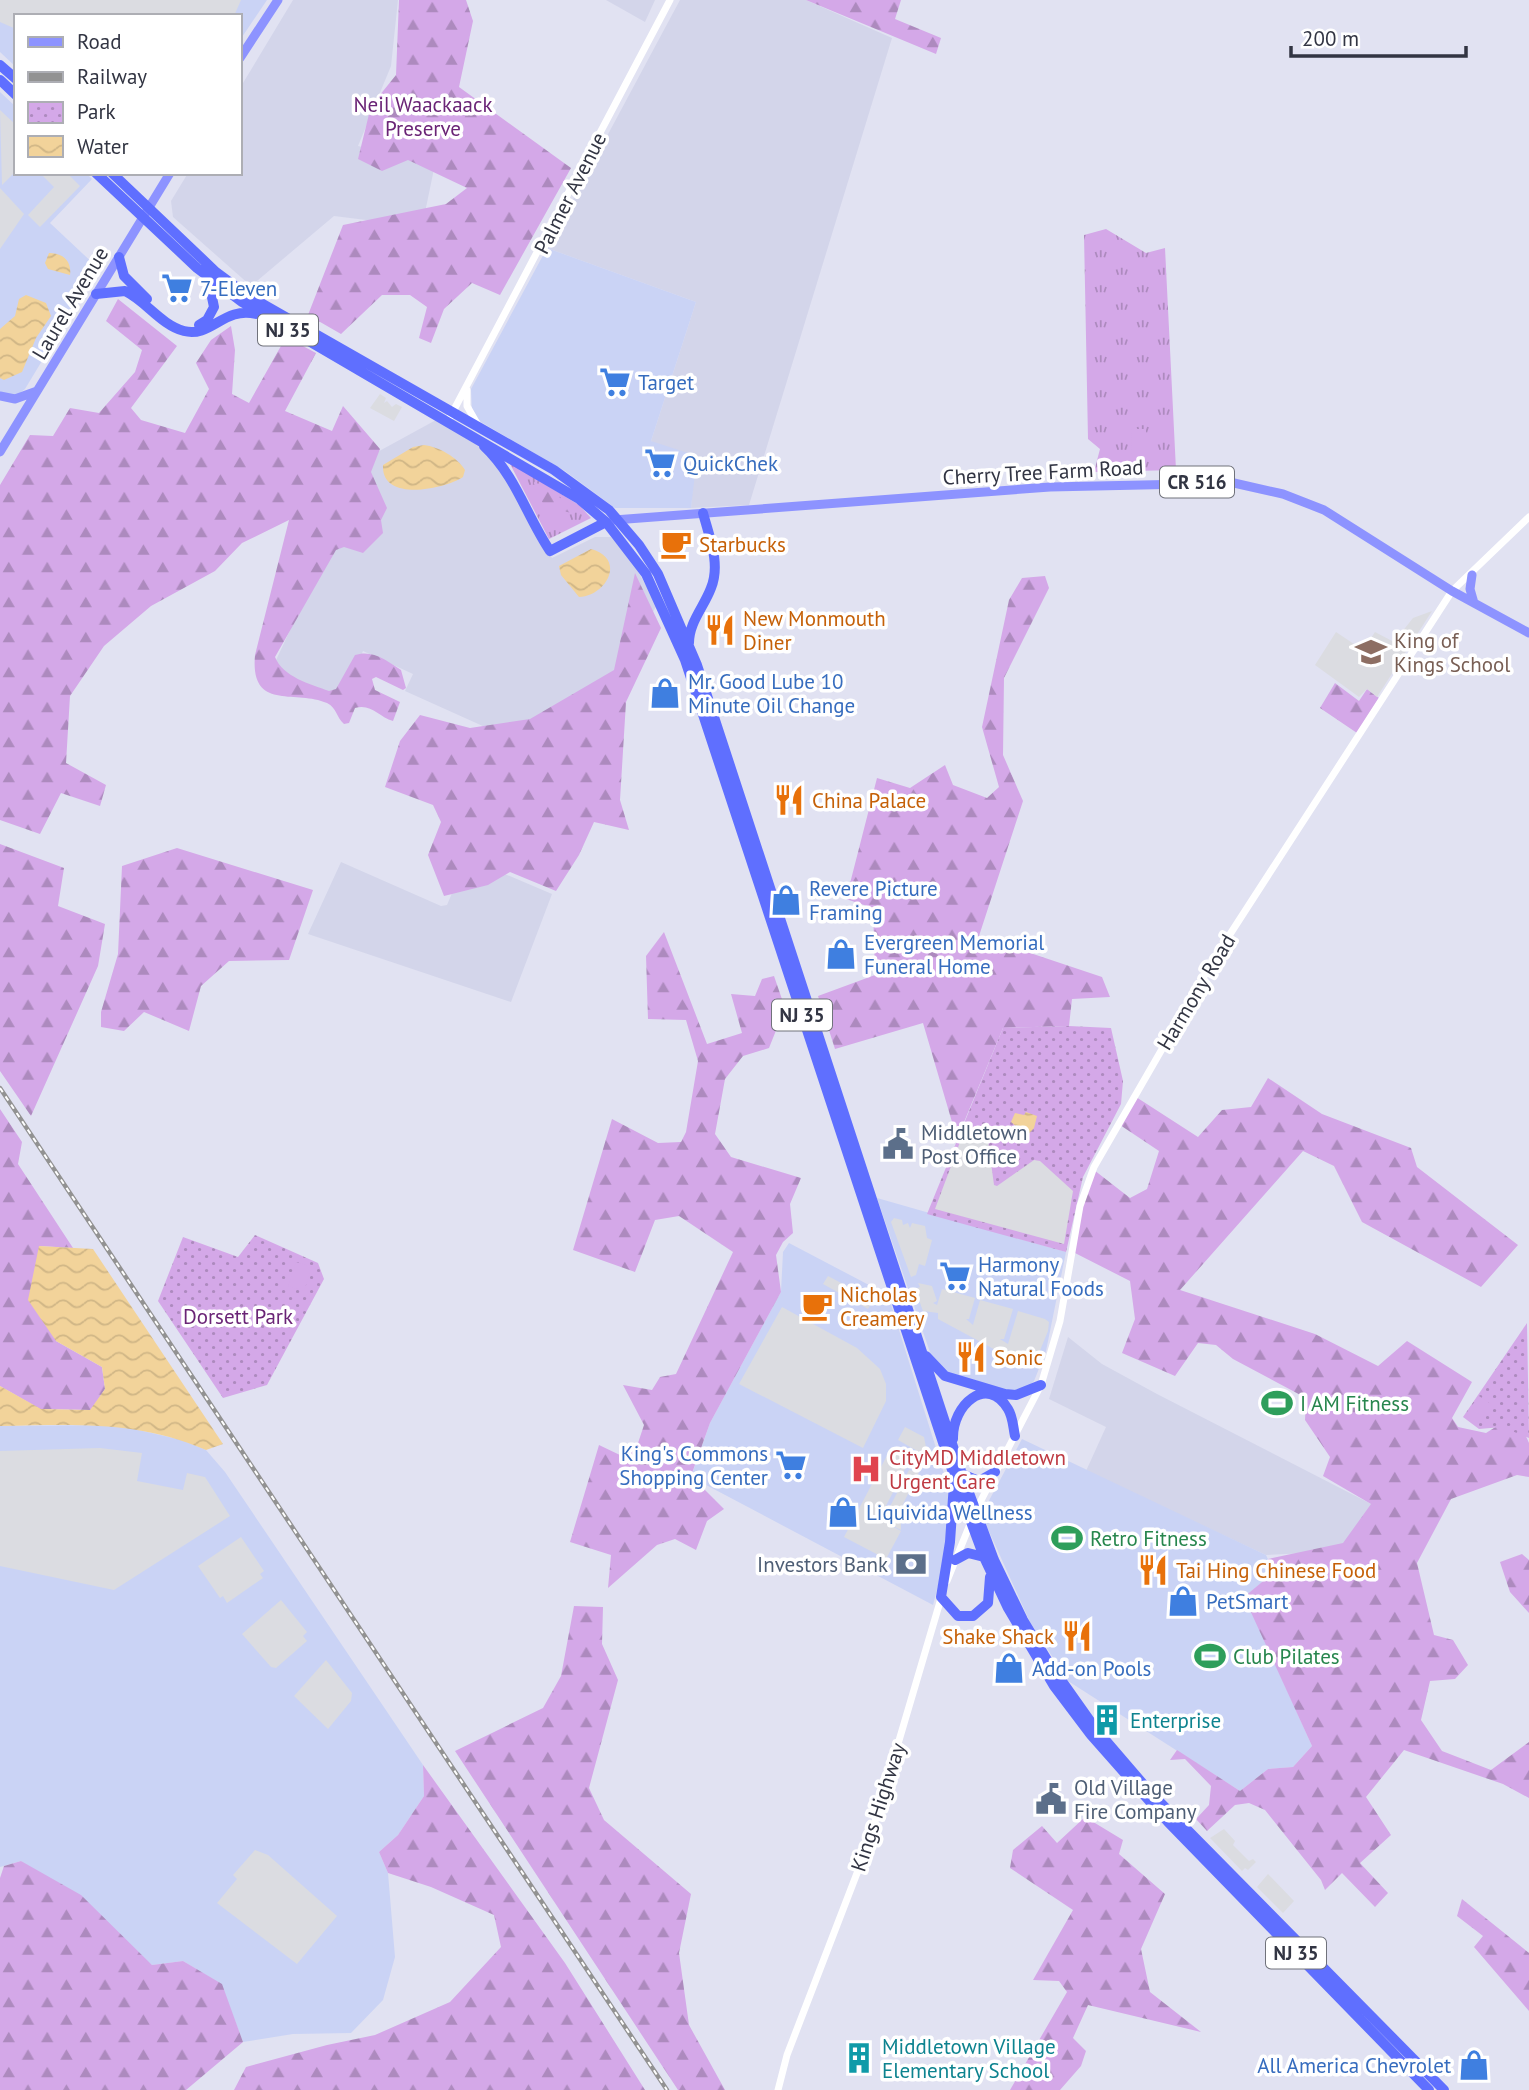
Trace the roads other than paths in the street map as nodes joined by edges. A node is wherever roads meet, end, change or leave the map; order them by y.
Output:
1 (278, 0) edge
2 (670, 0) edge
3 (242, 55) edge
4 (0, 65) edge
5 (14, 77) edge
6 (0, 80) edge
7 (14, 93) edge
8 (98, 175) edge
9 (114, 175) edge
10 (122, 175) edge
11 (169, 175) edge
12 (133, 194) junction
13 (146, 213) junction
14 (119, 257) junction
15 (208, 277) junction
16 (96, 294) junction
17 (268, 319) junction
18 (468, 384) junction
19 (37, 391) junction
20 (0, 396) edge
21 (450, 417) junction
22 (480, 427) junction
23 (467, 432) junction
24 (0, 452) edge
25 (702, 513) junction
26 (1529, 517) edge
27 (619, 519) junction
28 (606, 522) junction
29 (1472, 575) junction
30 (1452, 591) junction
31 (1474, 603) junction
32 (1529, 633) edge
33 (689, 647) junction
34 (919, 1345) junction
35 (1041, 1385) junction
36 (1015, 1436) junction
37 (953, 1446) junction
38 (995, 1472) junction
39 (958, 1475) junction
40 (975, 1512) junction
41 (970, 1522) junction
42 (984, 1557) junction
43 (955, 1560) junction
44 (990, 1570) junction
45 (941, 1597) junction
46 (778, 2090) edge
47 (1429, 2090) edge
48 (1444, 2090) edge

1 - 3 main road
2 - 18 street, Palmer Avenue
4 - 5 highway
6 - 7 highway
8 - 13 highway, NJ 35
9 - 12 highway, NJ 35
10 - 12 highway
11 - 13 main road, Laurel Avenue
12 - 13 highway, NJ 35
13 - 14 main road, Laurel Avenue
13 - 15 highway, NJ 35
13 - 21 highway, NJ 35
14 - 15 highway
14 - 16 main road, Laurel Avenue
15 - 17 highway, NJ 35
16 - 17 highway
16 - 19 main road, Laurel Avenue
17 - 21 highway, NJ 35
18 - 21 street, Palmer Avenue
18 - 22 street
19 - 20 main road
19 - 24 main road, Laurel Avenue
21 - 22 highway, NJ 35
21 - 23 highway, NJ 35
22 - 27 highway, NJ 35
23 - 28 highway, NJ 35
23 - 28 highway, CR 516
25 - 27 main road, Cherry Tree Farm Road / CR 516
25 - 30 main road, Cherry Tree Farm Road / CR 516
25 - 33 highway
26 - 29 street, Harmony Road
27 - 28 main road, Cherry Tree Farm Road / CR 516
27 - 33 highway, NJ 35
28 - 39 highway, NJ 35
29 - 30 street, Harmony Road
29 - 31 main road
30 - 31 main road, Cherry Tree Farm Road / CR 516
30 - 35 street, Harmony Road
31 - 32 main road, Cherry Tree Farm Road / CR 516
33 - 34 highway, NJ 35
34 - 35 highway
34 - 37 highway, NJ 35
35 - 36 street, Harmony Road
36 - 37 highway
36 - 38 street, Harmony Road
37 - 39 highway, NJ 35
38 - 39 highway
38 - 40 street, Harmony Road
39 - 40 highway, NJ 35
39 - 41 highway, NJ 35
39 - 45 highway
40 - 41 street, Harmony Road
40 - 48 highway, NJ 35
41 - 42 highway, NJ 35
41 - 43 street, Kings Highway
42 - 43 highway
42 - 44 highway, NJ 35
43 - 45 street, Kings Highway
44 - 45 highway
44 - 47 highway, NJ 35
45 - 46 street, Kings Highway

